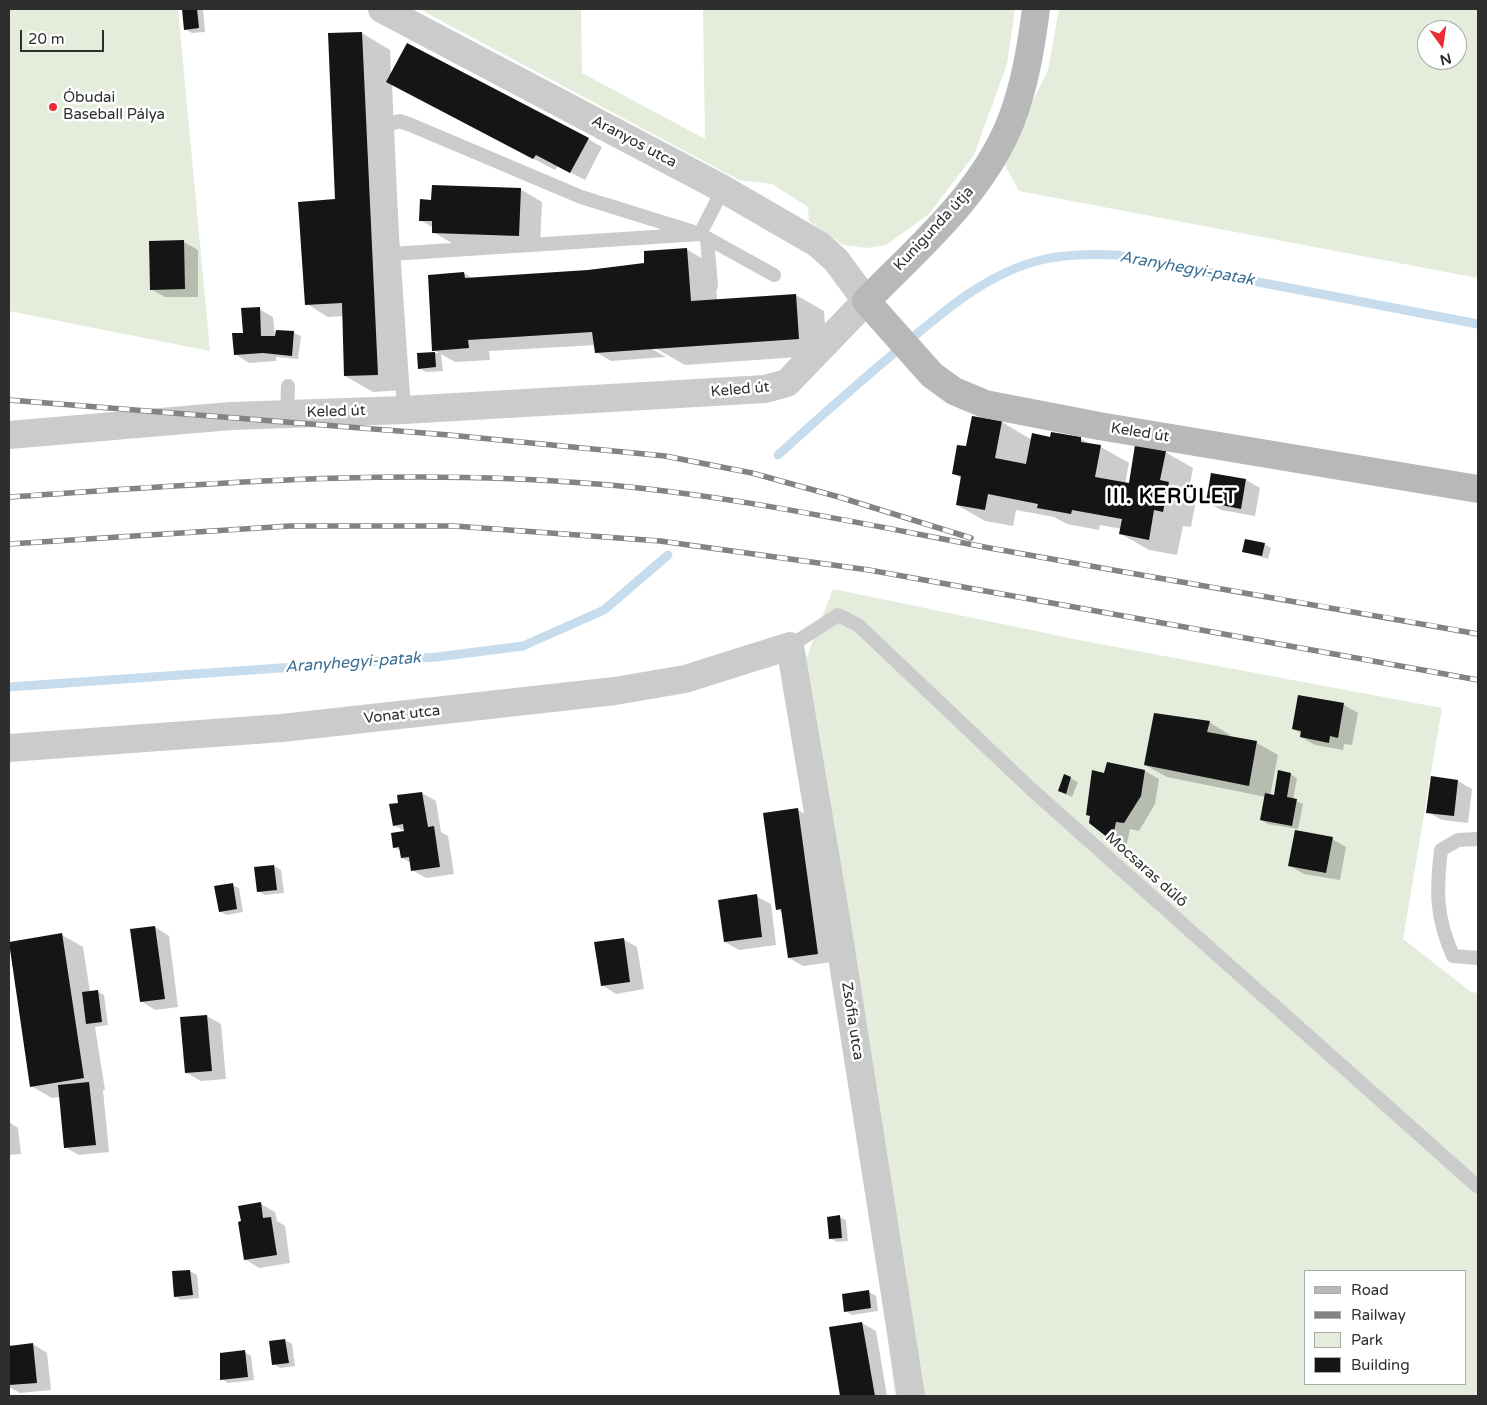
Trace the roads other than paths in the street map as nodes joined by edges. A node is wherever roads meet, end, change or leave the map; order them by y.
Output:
1 (382, 9) edge
2 (1036, 9) edge
3 (723, 189) junction
4 (704, 237) junction
5 (392, 254) junction
6 (774, 275) dead end
7 (711, 286) dead end
8 (866, 301) junction
9 (288, 386) dead end
10 (404, 410) junction
11 (287, 414) junction
12 (9, 435) edge
13 (1478, 489) edge
14 (790, 646) junction
15 (9, 748) edge
16 (1478, 839) edge
17 (1478, 958) edge
18 (1478, 1187) edge
19 (911, 1396) edge

1 - 3 street, Aranyos utca
2 - 8 street, Kunigunda útja
3 - 4 lane
3 - 8 street, Aranyos utca
4 - 5 lane
4 - 5 lane
4 - 6 lane
4 - 7 lane
5 - 10 lane
8 - 10 street, Keled út
8 - 13 street, Keled út
9 - 11 lane
10 - 11 street, Keled út
11 - 12 street, Keled út
14 - 15 street, Vonat utca
14 - 18 lane, Mocsaras dűlő
14 - 19 street, Zsófia utca
16 - 17 lane

